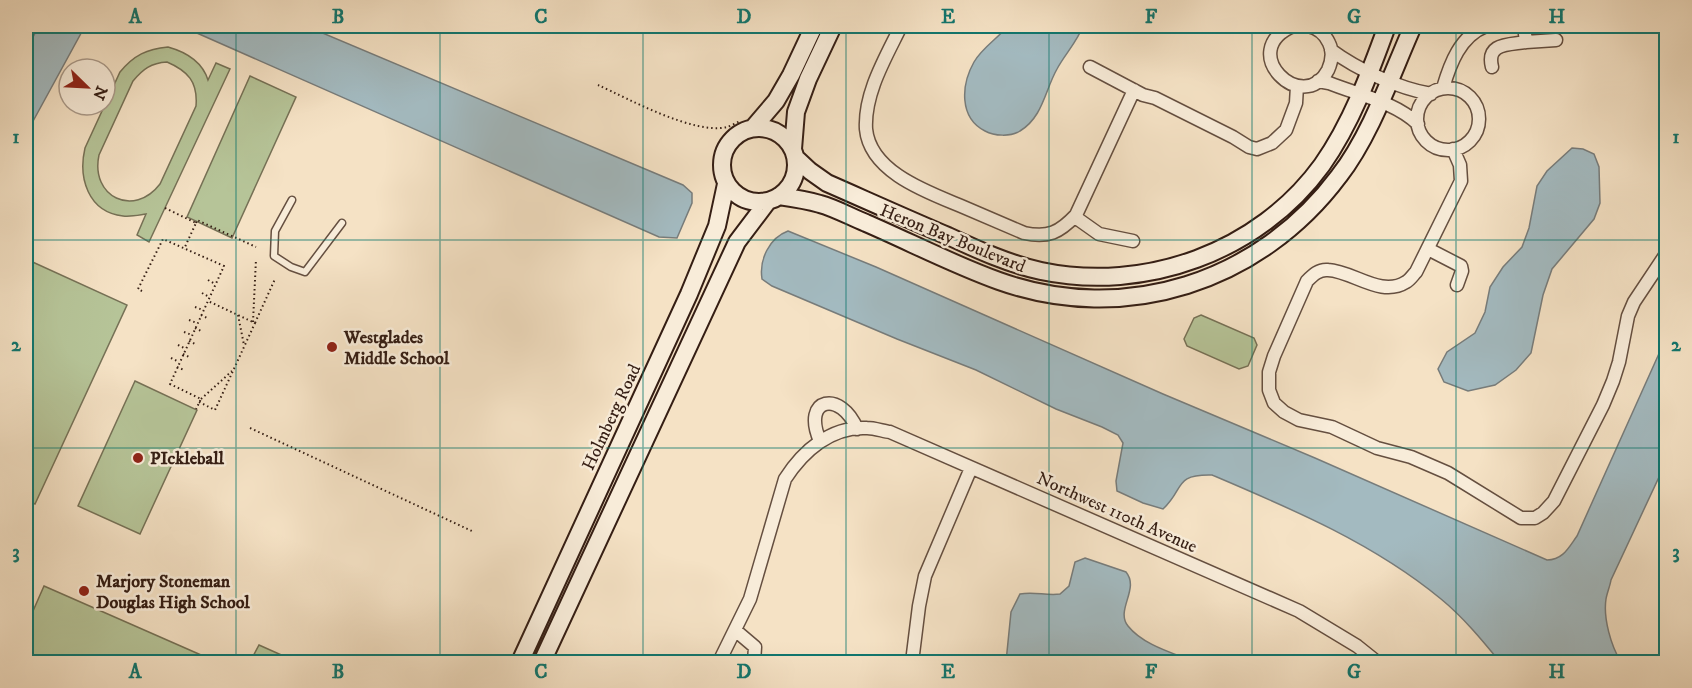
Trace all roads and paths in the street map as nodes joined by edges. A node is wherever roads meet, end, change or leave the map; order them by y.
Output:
1 (814, 26) edge
2 (833, 26) edge
3 (901, 26) edge
4 (1293, 26) edge
5 (1308, 26) edge
6 (1387, 26) edge
7 (1413, 26) edge
8 (1486, 26) edge
9 (1524, 26) edge
10 (1327, 30) edge
11 (1556, 40) dead end
12 (1526, 42) junction
13 (1331, 50) junction
14 (1090, 67) dead end
15 (1492, 67) dead end
16 (1369, 71) junction
17 (1389, 80) junction
18 (1318, 81) junction
19 (598, 85) dead end
20 (1297, 86) junction
21 (1443, 88) junction
22 (1134, 90) junction
23 (1431, 94) junction
24 (1359, 95) junction
25 (1379, 102) junction
26 (750, 123) junction
27 (1418, 124) junction
28 (1453, 149) junction
29 (794, 153) junction
30 (726, 184) junction
31 (774, 199) junction
32 (292, 200) dead end
33 (165, 208) dead end
34 (1075, 217) junction
35 (196, 223) junction
36 (342, 223) dead end
37 (1133, 241) dead end
38 (190, 244) dead end
39 (256, 247) dead end
40 (186, 249) junction
41 (1428, 249) junction
42 (203, 250) dead end
43 (1666, 254) edge
44 (200, 255) junction
45 (216, 256) dead end
46 (256, 258) dead end
47 (214, 261) junction
48 (275, 279) dead end
49 (208, 280) dead end
50 (215, 284) junction
51 (1456, 285) dead end
52 (142, 291) dead end
53 (202, 293) dead end
54 (209, 297) junction
55 (208, 301) junction
56 (195, 307) dead end
57 (203, 310) junction
58 (201, 315) junction
59 (238, 315) junction
60 (207, 318) dead end
61 (189, 320) dead end
62 (197, 323) junction
63 (254, 323) junction
64 (195, 328) junction
65 (201, 331) dead end
66 (184, 332) dead end
67 (192, 335) junction
68 (189, 341) junction
69 (195, 344) dead end
70 (178, 345) dead end
71 (245, 346) junction
72 (186, 349) junction
73 (183, 354) junction
74 (189, 357) dead end
75 (171, 358) dead end
76 (179, 362) junction
77 (177, 367) junction
78 (234, 369) junction
79 (183, 370) dead end
80 (200, 401) junction
81 (196, 409) dead end
82 (250, 428) dead end
83 (857, 429) junction
84 (826, 438) junction
85 (972, 468) junction
86 (474, 532) dead end
87 (735, 630) junction
88 (520, 663) edge
89 (542, 663) edge
90 (719, 663) edge
91 (754, 663) edge
92 (912, 663) edge
93 (1377, 663) edge

1 - 26 street
2 - 29 street
3 - 34 street
4 - 20 street
5 - 10 street
6 - 16 street, Heron Bay Boulevard
7 - 17 street, Heron Bay Boulevard
8 - 21 street
9 - 12 street
10 - 13 street
11 - 12 street
12 - 15 street
13 - 16 street
13 - 18 street
14 - 22 street
16 - 17 street
16 - 24 street, Heron Bay Boulevard
17 - 23 street
17 - 25 street, Heron Bay Boulevard
18 - 20 street
18 - 24 street
19 - 26 path
20 - 22 street
21 - 23 street
21 - 28 street
22 - 34 street
23 - 27 street
24 - 25 street
24 - 29 street, Heron Bay Boulevard
25 - 27 street
25 - 31 street, Heron Bay Boulevard
26 - 29 street
26 - 30 street
27 - 28 street
28 - 41 street
29 - 31 street
30 - 31 street
30 - 88 street, Holmberg Road
31 - 89 street
32 - 36 lane
33 - 35 path
34 - 37 street
35 - 39 path
35 - 40 path
38 - 40 path
40 - 44 path
40 - 52 path
41 - 43 street
41 - 51 street
42 - 44 path
44 - 47 path
45 - 47 path
46 - 63 path
47 - 50 path
48 - 63 path
49 - 50 path
50 - 54 path
53 - 54 path
54 - 55 path
55 - 57 path
55 - 59 path
56 - 57 path
57 - 58 path
58 - 60 path
58 - 62 path
59 - 63 path
59 - 71 path
61 - 62 path
62 - 64 path
63 - 71 path
64 - 65 path
64 - 67 path
66 - 67 path
67 - 68 path
68 - 69 path
68 - 72 path
70 - 72 path
71 - 78 path
72 - 73 path
73 - 74 path
73 - 76 path
75 - 76 path
76 - 77 path
77 - 79 path
77 - 80 path
78 - 80 path
78 - 80 path
80 - 81 path
82 - 86 path
83 - 84 street, Northwest 110th Avenue
83 - 84 street
83 - 85 street, Northwest 110th Avenue
84 - 87 street
85 - 92 street
85 - 93 street, Northwest 110th Avenue
87 - 90 street
87 - 91 street

